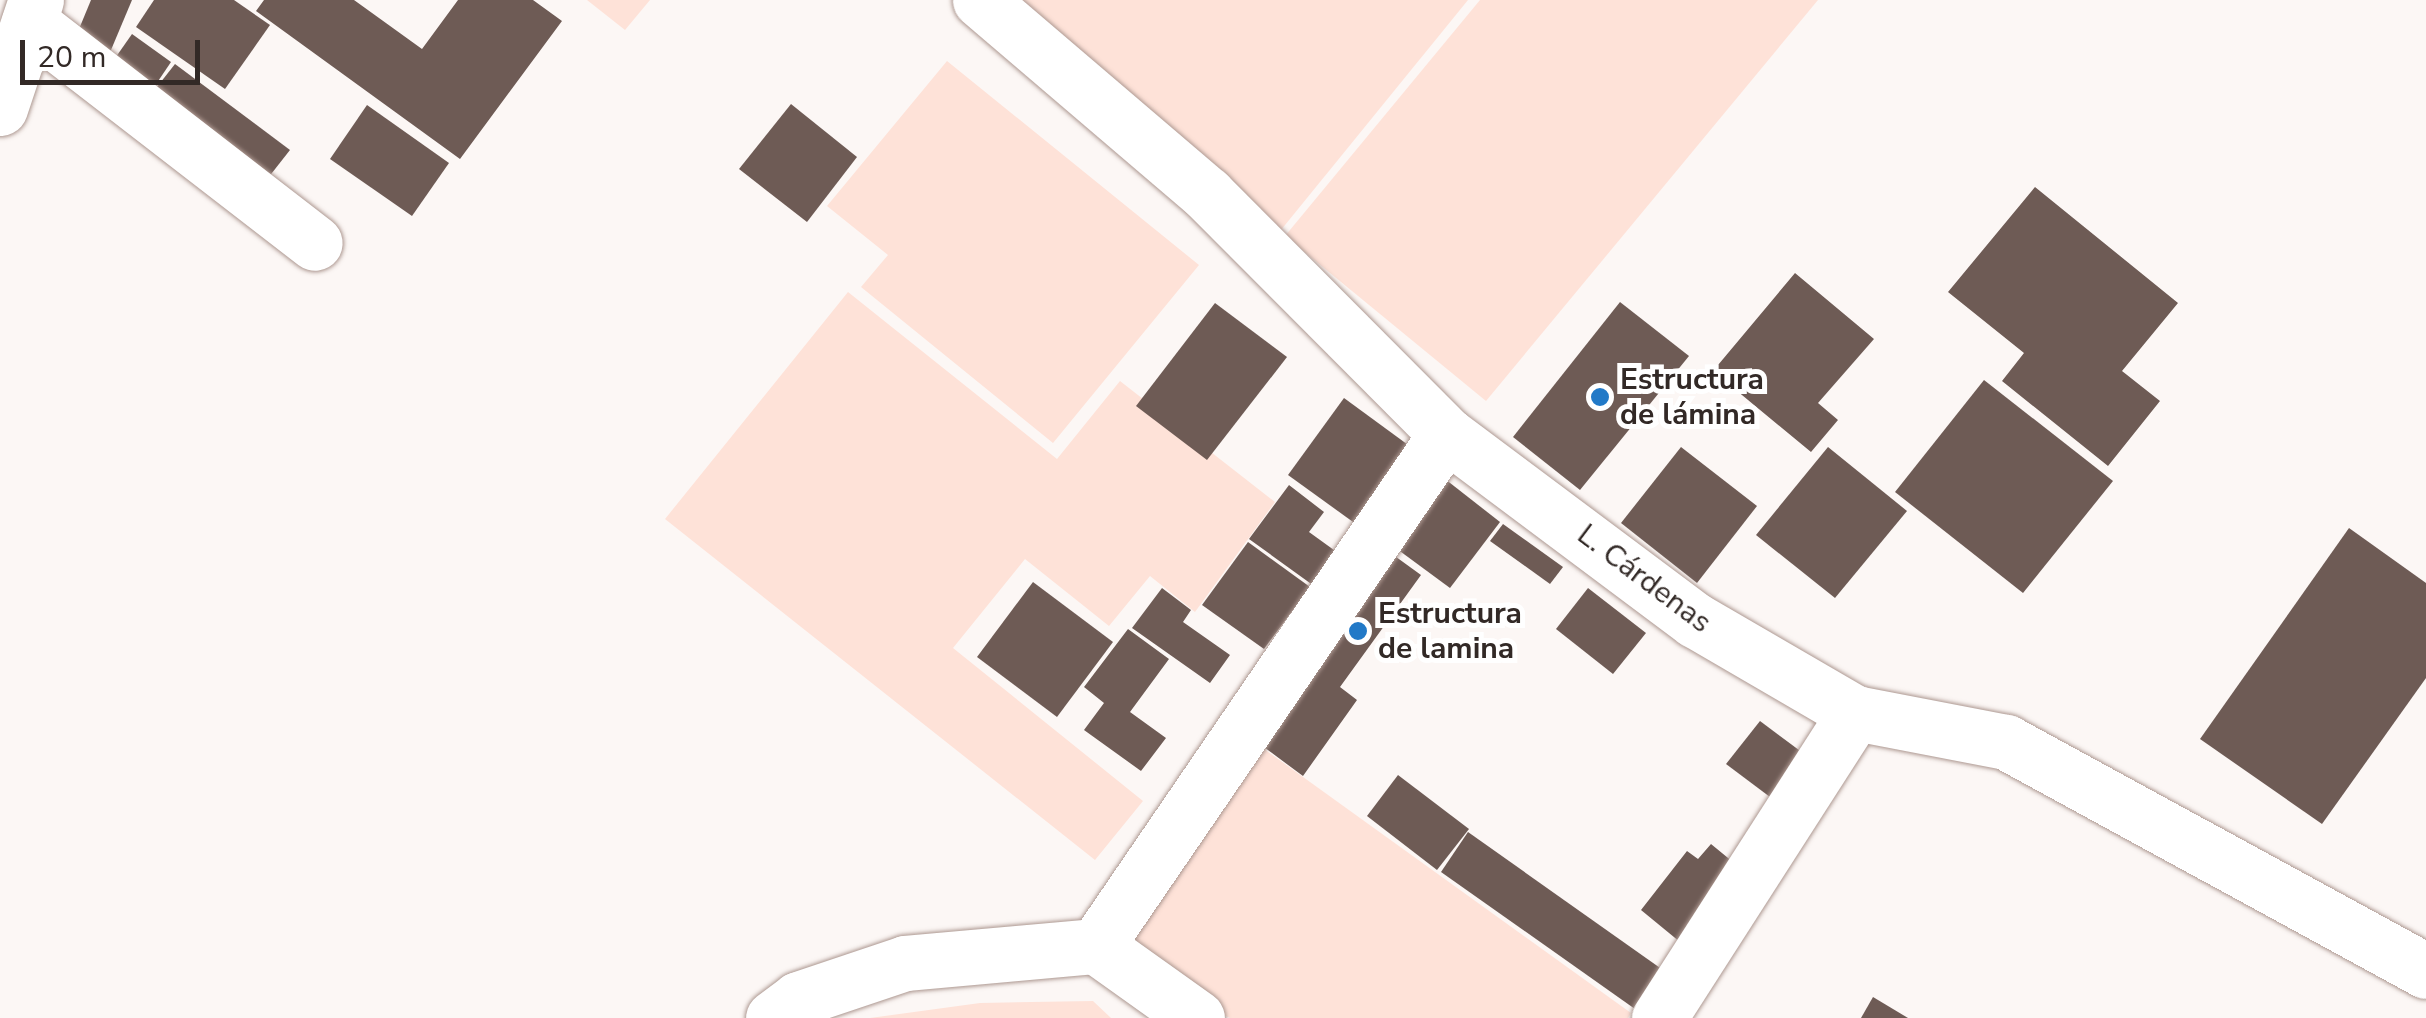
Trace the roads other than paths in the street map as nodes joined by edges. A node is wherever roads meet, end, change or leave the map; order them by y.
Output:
1 (980, 0) edge
2 (33, 11) edge
3 (0, 108) edge
4 (316, 244) dead end
5 (1446, 434) junction
6 (1855, 713) junction
7 (1096, 946) junction
8 (2426, 971) edge
9 (773, 1018) edge
10 (1196, 1018) edge
11 (1660, 1018) edge

1 - 5 street, L. Cárdenas
2 - 3 street
2 - 4 street
5 - 6 street, L. Cárdenas
5 - 7 street
6 - 8 street, L. Cárdenas
6 - 11 street
7 - 9 street
7 - 10 street

